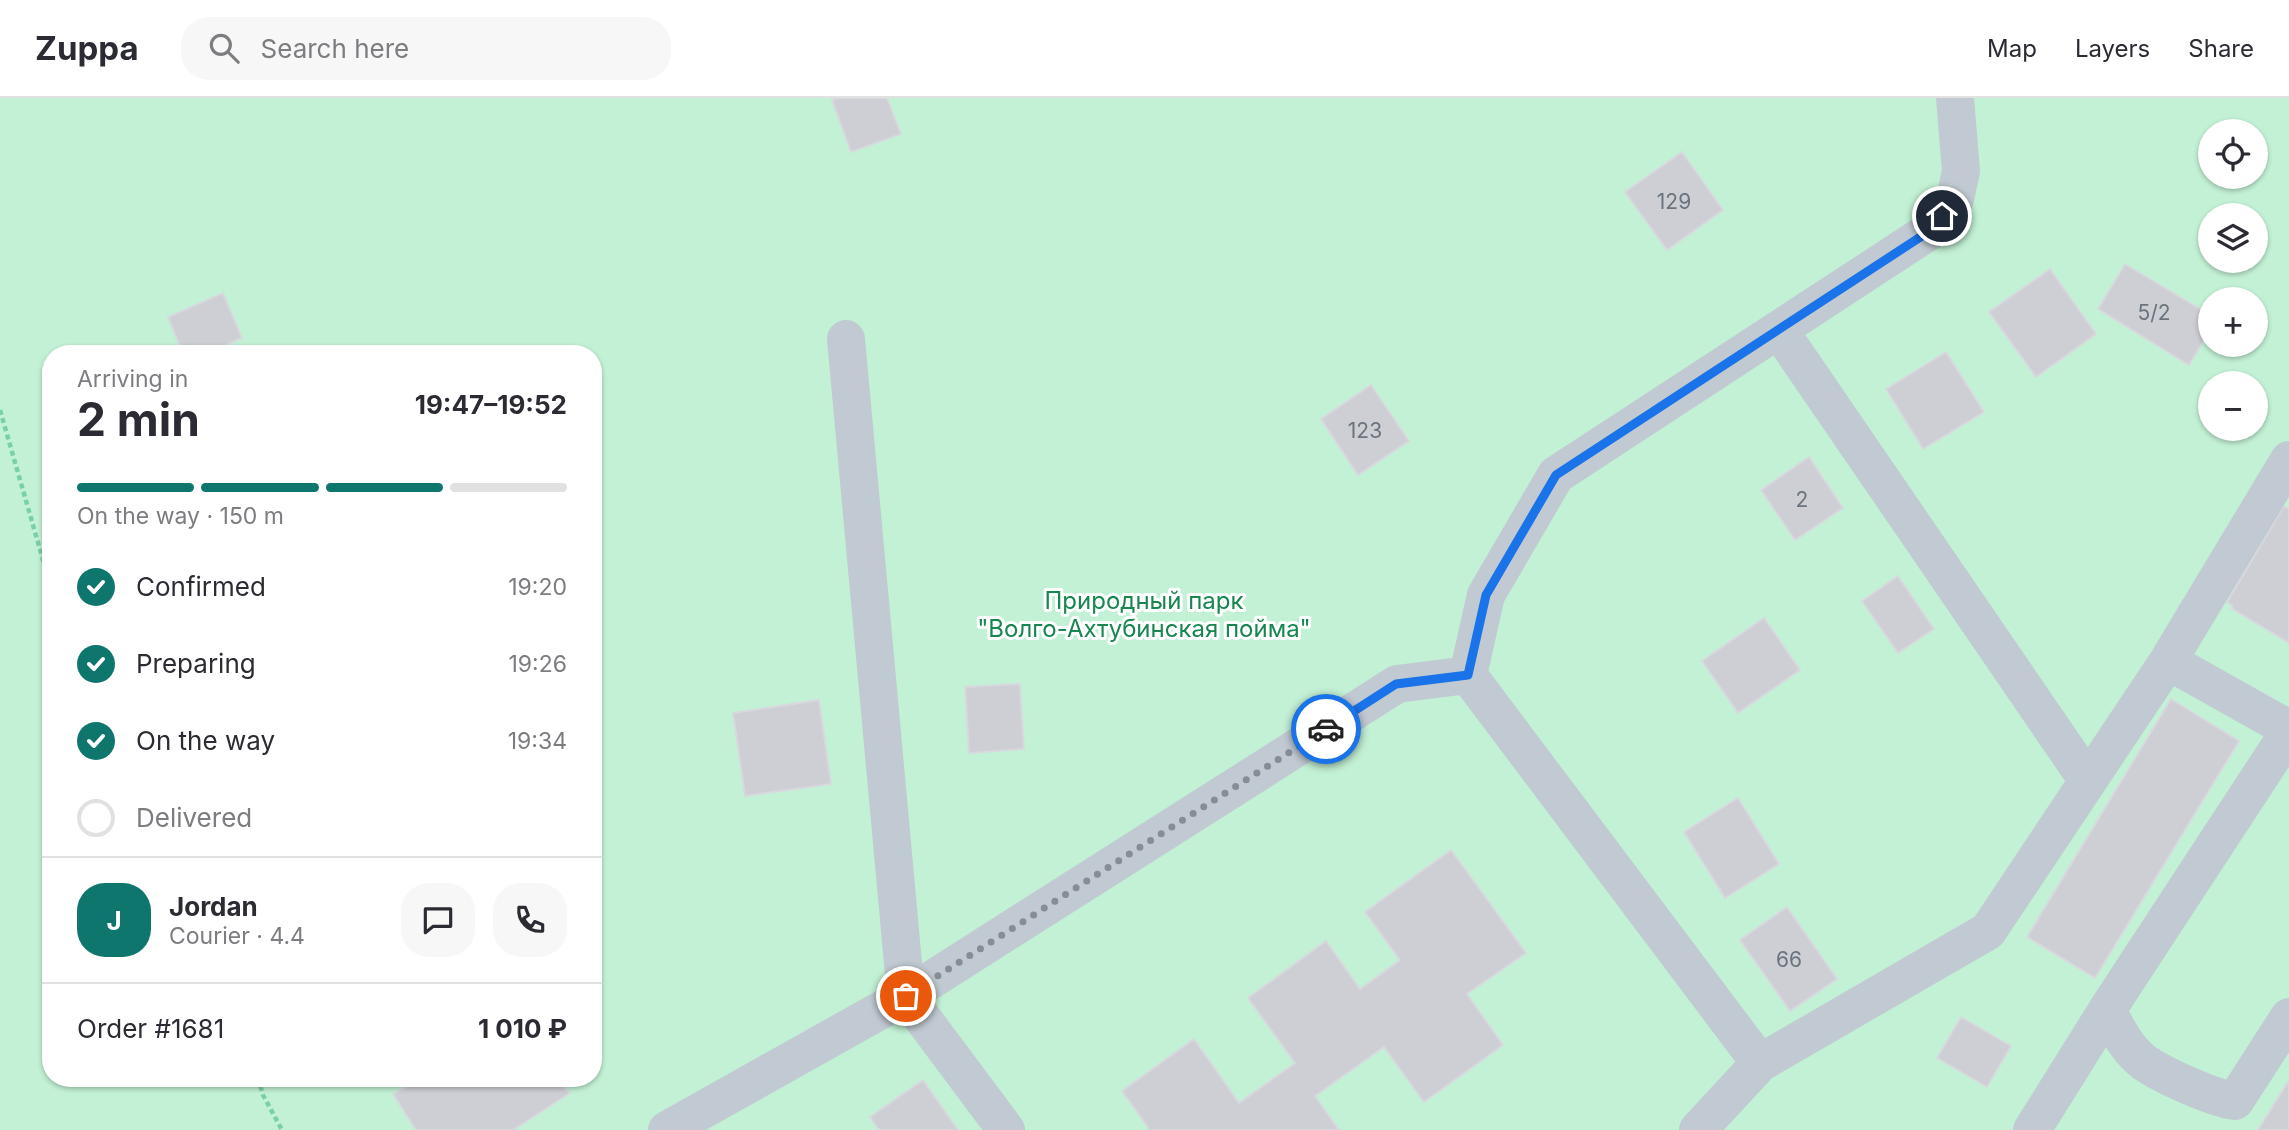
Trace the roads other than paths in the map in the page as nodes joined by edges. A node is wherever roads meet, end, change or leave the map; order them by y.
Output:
1 (1955, 98) edge
2 (1779, 330) junction
3 (846, 339) dead end
4 (2289, 460) edge
5 (2168, 662) junction
6 (1468, 675) junction
7 (2289, 731) edge
8 (2088, 781) junction
9 (906, 996) junction
10 (2107, 1010) junction
11 (2289, 1017) edge
12 (1760, 1063) junction
13 (667, 1130) edge
14 (1006, 1130) edge
15 (1698, 1130) edge
16 (2032, 1130) edge

1 - 2 street
2 - 6 street
2 - 8 street
3 - 9 street
4 - 5 street
5 - 7 street
5 - 8 street
6 - 9 street
6 - 12 street
7 - 10 street
8 - 12 street
9 - 13 street
9 - 14 street
10 - 11 street
10 - 16 street
12 - 15 street

